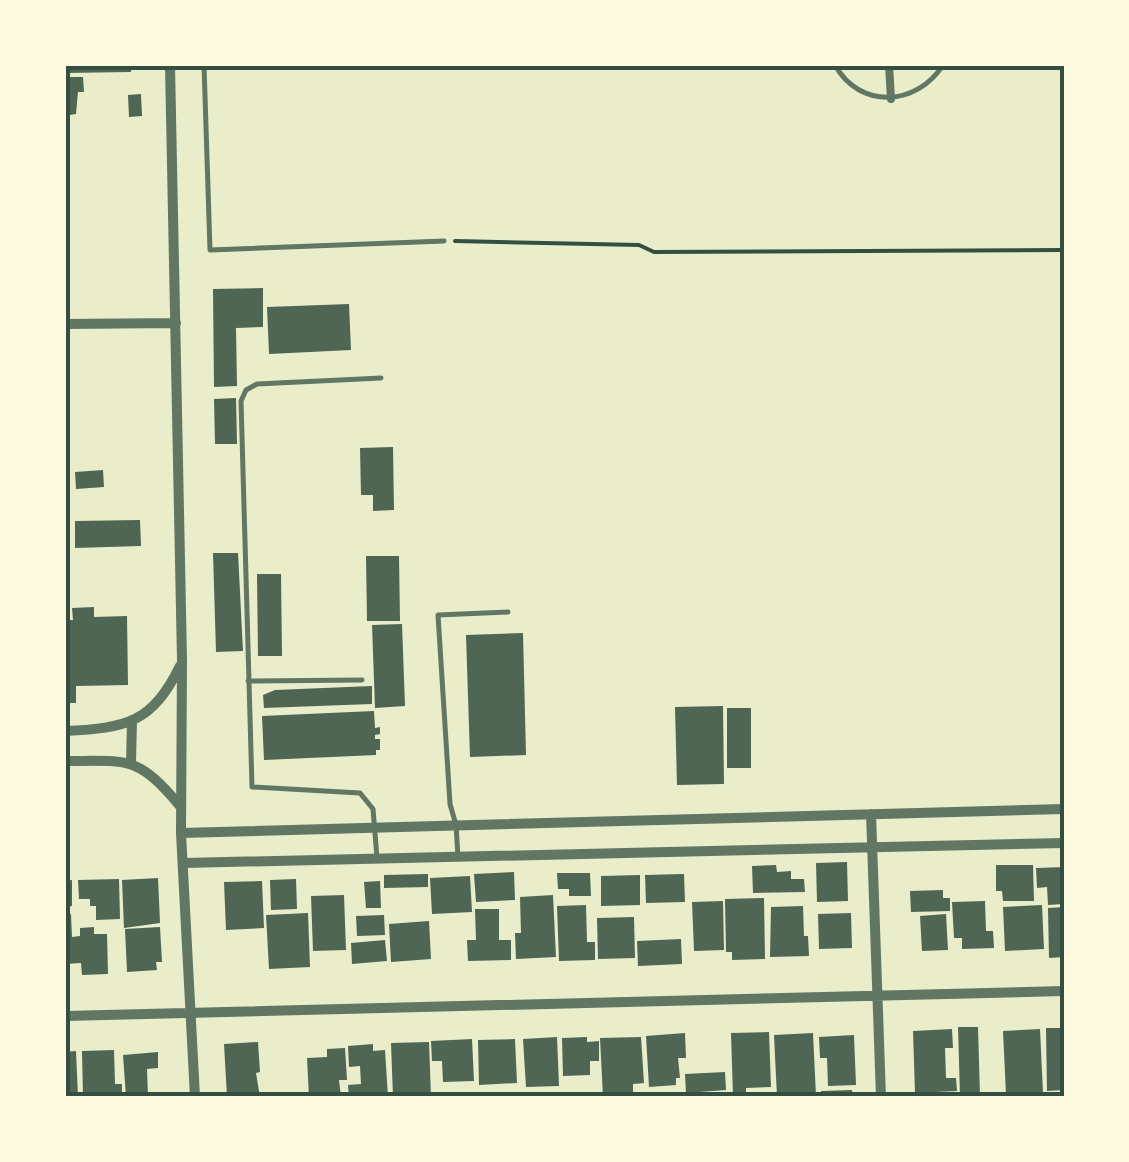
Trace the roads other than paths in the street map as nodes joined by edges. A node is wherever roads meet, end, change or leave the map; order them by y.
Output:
1 (170, 65) edge
2 (204, 65) edge
3 (836, 65) edge
4 (889, 65) edge
5 (943, 65) edge
6 (891, 98) junction
7 (444, 241) road end
8 (176, 323) junction
9 (65, 324) edge
10 (381, 378) dead end
11 (508, 612) dead end
12 (182, 660) junction
13 (362, 680) dead end
14 (248, 681) junction
15 (132, 720) junction
16 (65, 731) edge
17 (65, 761) edge
18 (130, 762) junction
19 (181, 807) junction
20 (1064, 809) edge
21 (871, 814) junction
22 (456, 825) junction
23 (376, 828) junction
24 (181, 833) junction
25 (1064, 843) edge
26 (872, 848) junction
27 (458, 857) junction
28 (377, 858) junction
29 (184, 863) junction
30 (1064, 991) edge
31 (878, 995) junction
32 (191, 1011) junction
33 (65, 1016) edge
34 (195, 1097) edge
35 (881, 1097) edge

1 - 8 street
2 - 7 lane
3 - 6 lane
4 - 6 street
5 - 6 lane
8 - 9 street
8 - 12 street
10 - 14 lane
11 - 22 lane
12 - 15 street
12 - 19 street
13 - 14 lane
14 - 23 lane
15 - 16 street
15 - 18 street
17 - 18 street
18 - 19 street
19 - 24 street
20 - 21 street
21 - 22 street
21 - 26 street
22 - 23 street
22 - 27 lane
23 - 24 street
23 - 28 lane
24 - 29 street
25 - 26 street
26 - 27 street
26 - 31 street
27 - 28 street
28 - 29 street
29 - 32 street
30 - 31 street
31 - 32 street
31 - 35 street
32 - 33 street
32 - 34 street

